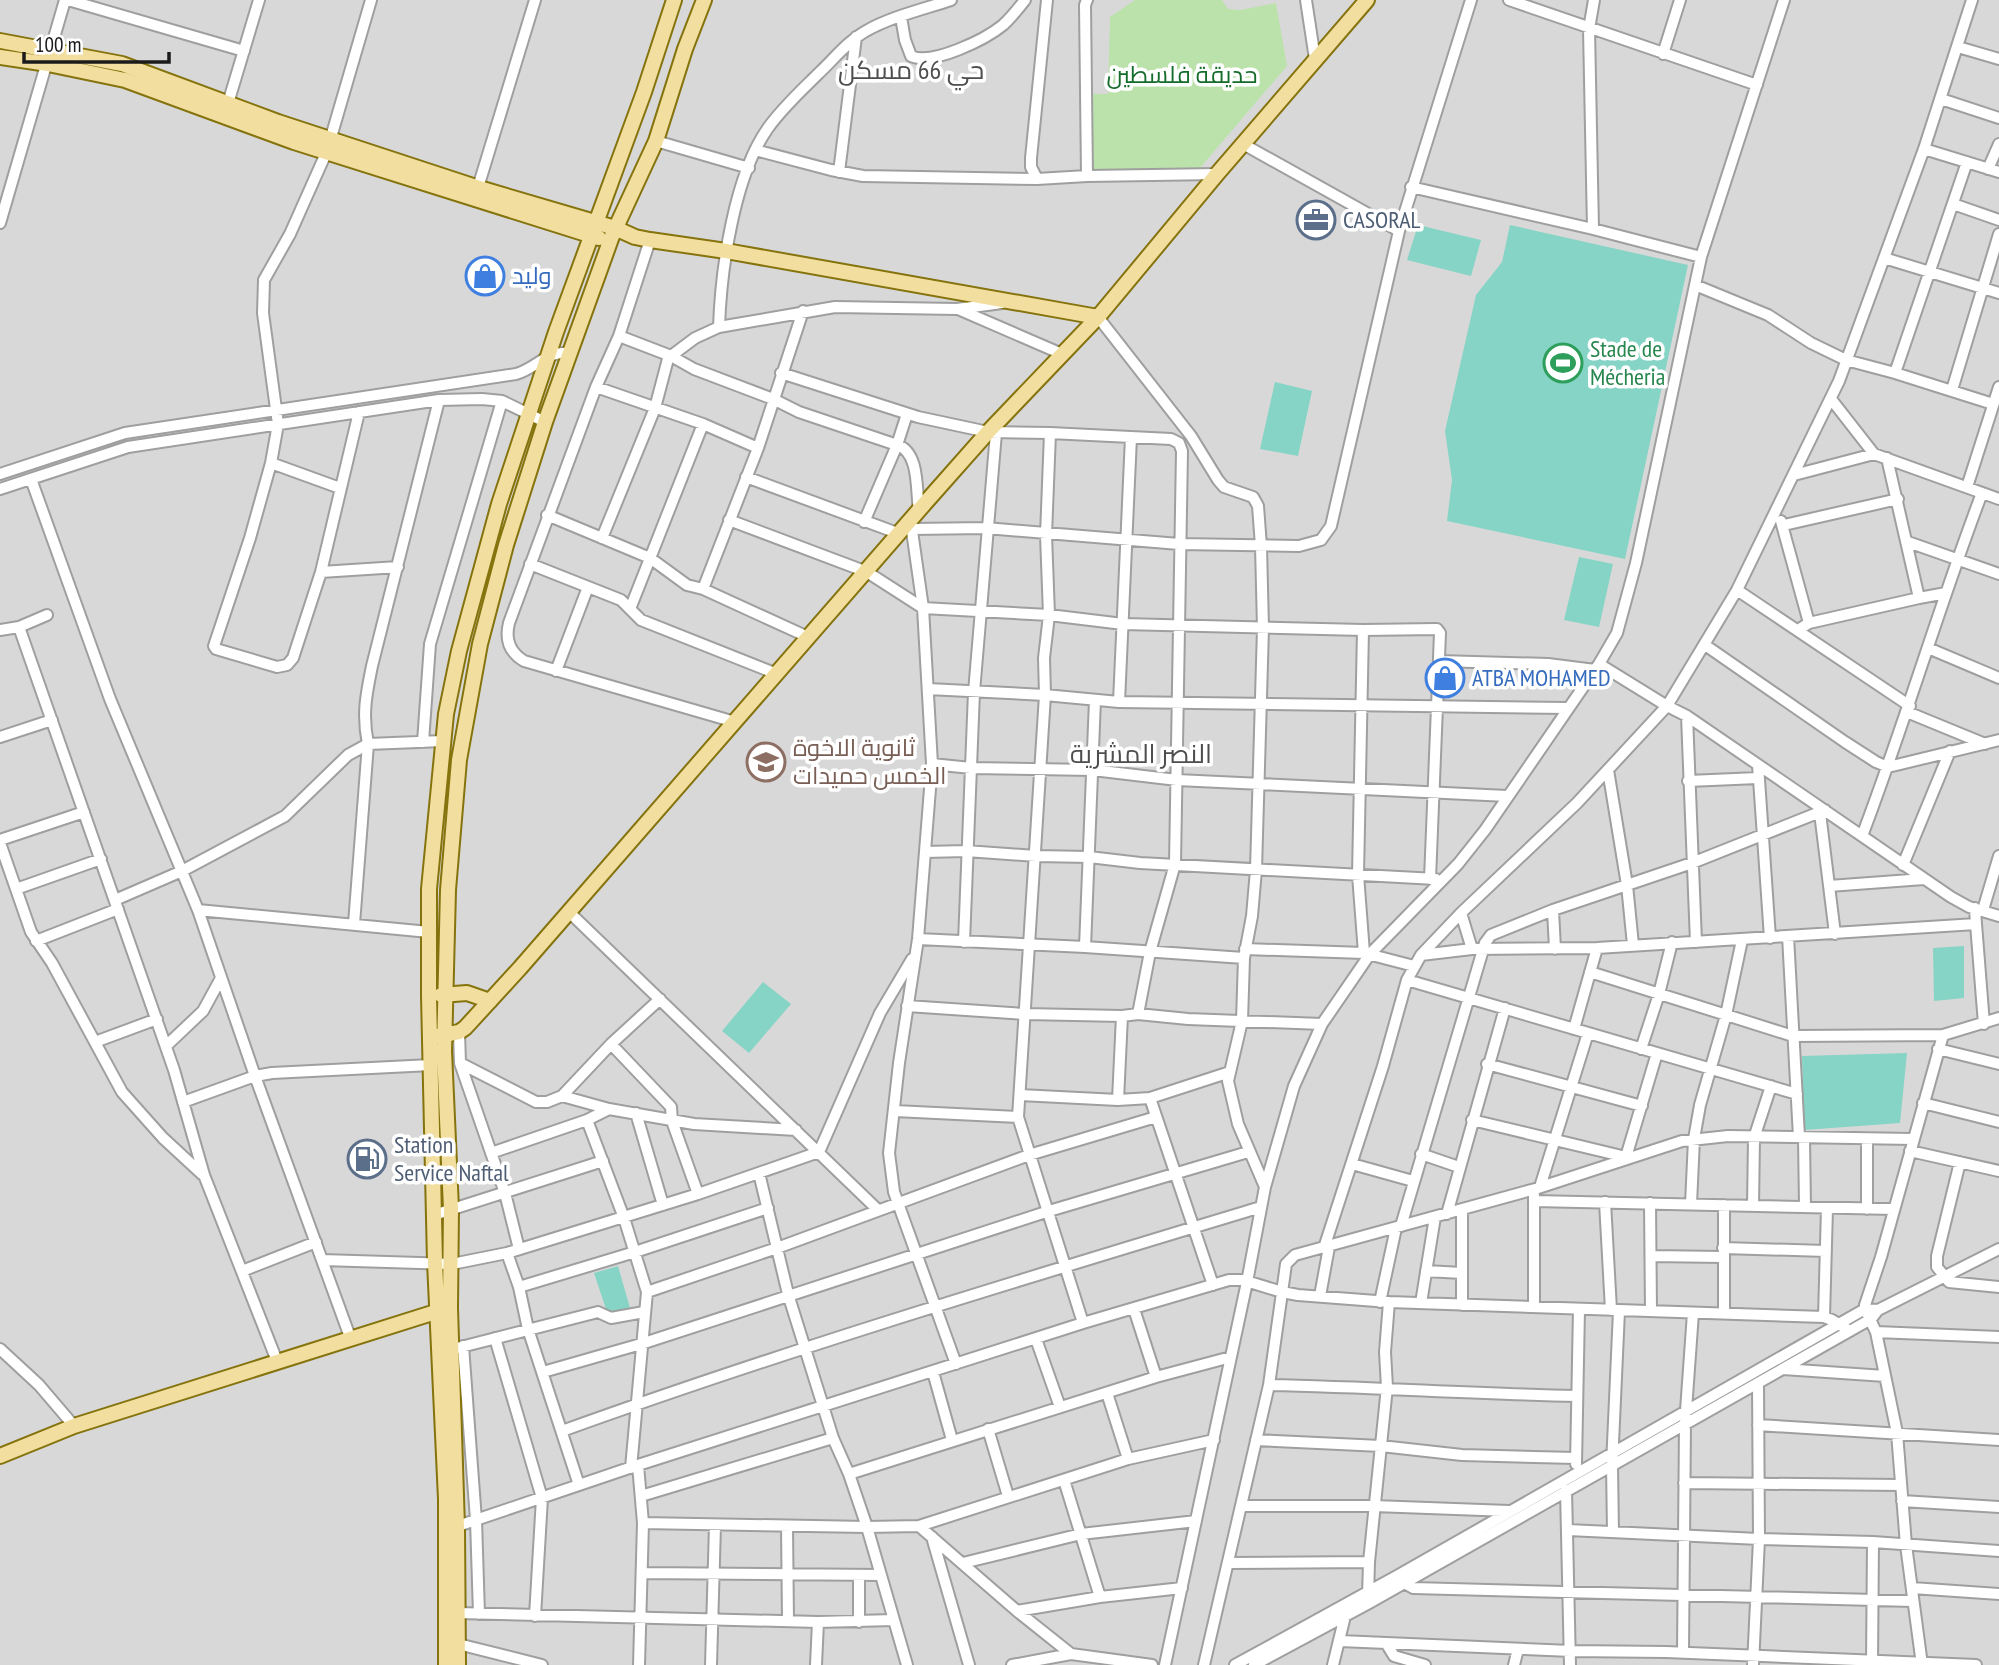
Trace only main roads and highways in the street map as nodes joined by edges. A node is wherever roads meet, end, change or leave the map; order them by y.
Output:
1 (674, 0) edge
2 (704, 0) edge
3 (1367, 0) edge
4 (0, 41) edge
5 (0, 57) edge
6 (50, 57) junction
7 (644, 92) junction
8 (669, 101) junction
9 (594, 230) junction
10 (613, 234) junction
11 (1098, 317) junction
12 (447, 994) junction
13 (429, 996) junction
14 (491, 1001) junction
15 (452, 1034) junction
16 (429, 1037) junction
17 (443, 1310) junction
18 (0, 1456) edge
19 (451, 1528) junction
20 (452, 1642) junction
21 (446, 1665) edge
22 (458, 1665) edge

1 - 7 main road
2 - 8 main road
3 - 11 main road
4 - 6 main road
5 - 6 main road
6 - 9 main road
7 - 8 main road
7 - 9 main road
8 - 10 main road
9 - 10 main road
9 - 13 main road
10 - 11 main road
10 - 12 main road
11 - 14 main road
12 - 13 main road
12 - 14 main road
12 - 15 main road
13 - 16 main road
14 - 15 main road
15 - 16 main road
15 - 17 main road
16 - 17 main road
17 - 18 main road
17 - 19 main road
17 - 19 main road
19 - 20 main road
19 - 20 main road
20 - 21 main road
20 - 22 main road

